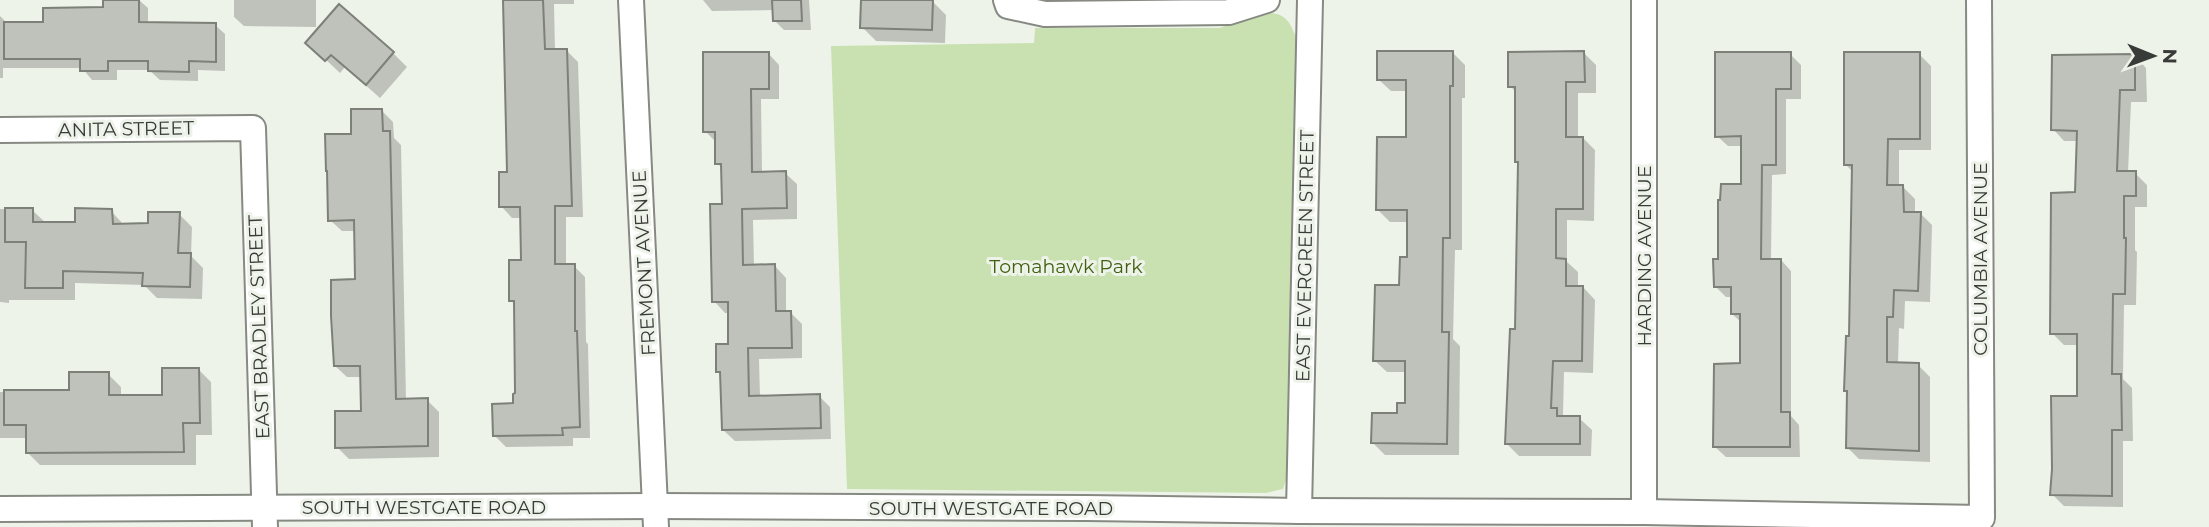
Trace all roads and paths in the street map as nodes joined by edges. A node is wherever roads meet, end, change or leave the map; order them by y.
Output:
1 (631, 0) edge
2 (1006, 0) edge
3 (1267, 0) edge
4 (1310, 0) edge
5 (1644, 0) edge
6 (1979, 0) edge
7 (253, 128) joint
8 (0, 130) edge
9 (0, 509) edge
10 (1299, 512) junction
11 (1644, 512) junction
12 (265, 517) edge
13 (656, 517) edge
14 (1086, 517) edge
15 (1982, 518) joint

1 - 13 street, FREMONT AVENUE
2 - 3 street
4 - 10 street, EAST EVERGREEN STREET
5 - 11 street, HARDING AVENUE
6 - 15 street, COLUMBIA AVENUE
7 - 8 street, ANITA STREET
7 - 12 street, EAST BRADLEY STREET
9 - 12 street, SOUTH WESTGATE ROAD
10 - 11 street, SOUTH WESTGATE ROAD
10 - 14 street, SOUTH WESTGATE ROAD
11 - 15 street, SOUTH WESTGATE ROAD
12 - 13 street, SOUTH WESTGATE ROAD
13 - 14 street, SOUTH WESTGATE ROAD

